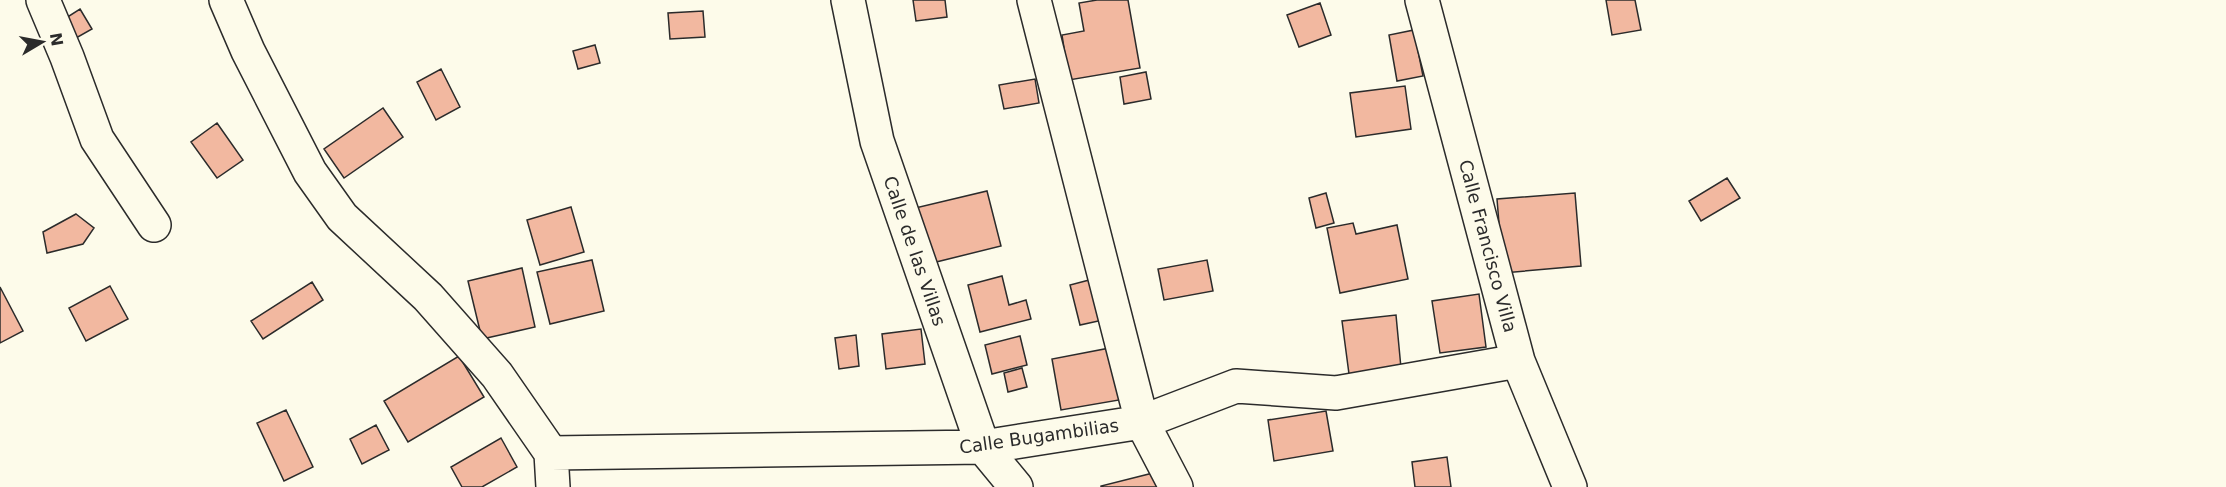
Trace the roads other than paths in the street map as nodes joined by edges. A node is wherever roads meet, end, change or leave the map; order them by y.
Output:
1 (43, 0) edge
2 (226, 0) edge
3 (848, 0) edge
4 (1034, 0) edge
5 (1422, 0) edge
6 (154, 225) dead end
7 (1518, 361) junction
8 (1142, 422) junction
9 (983, 447) junction
10 (551, 453) junction
11 (553, 487) edge
12 (1016, 487) edge
13 (1176, 487) edge
14 (1570, 487) edge

1 - 6 street
2 - 10 street
3 - 9 street, Calle de las Villas
4 - 8 street
5 - 7 street, Calle Francisco Villa
7 - 8 street, Calle Bugambilias
7 - 14 street, Calle Francisco Villa
8 - 9 street, Calle Bugambilias
8 - 13 street
9 - 10 street, Calle Bugambilias
9 - 12 street, Calle de las Villas
10 - 11 street

